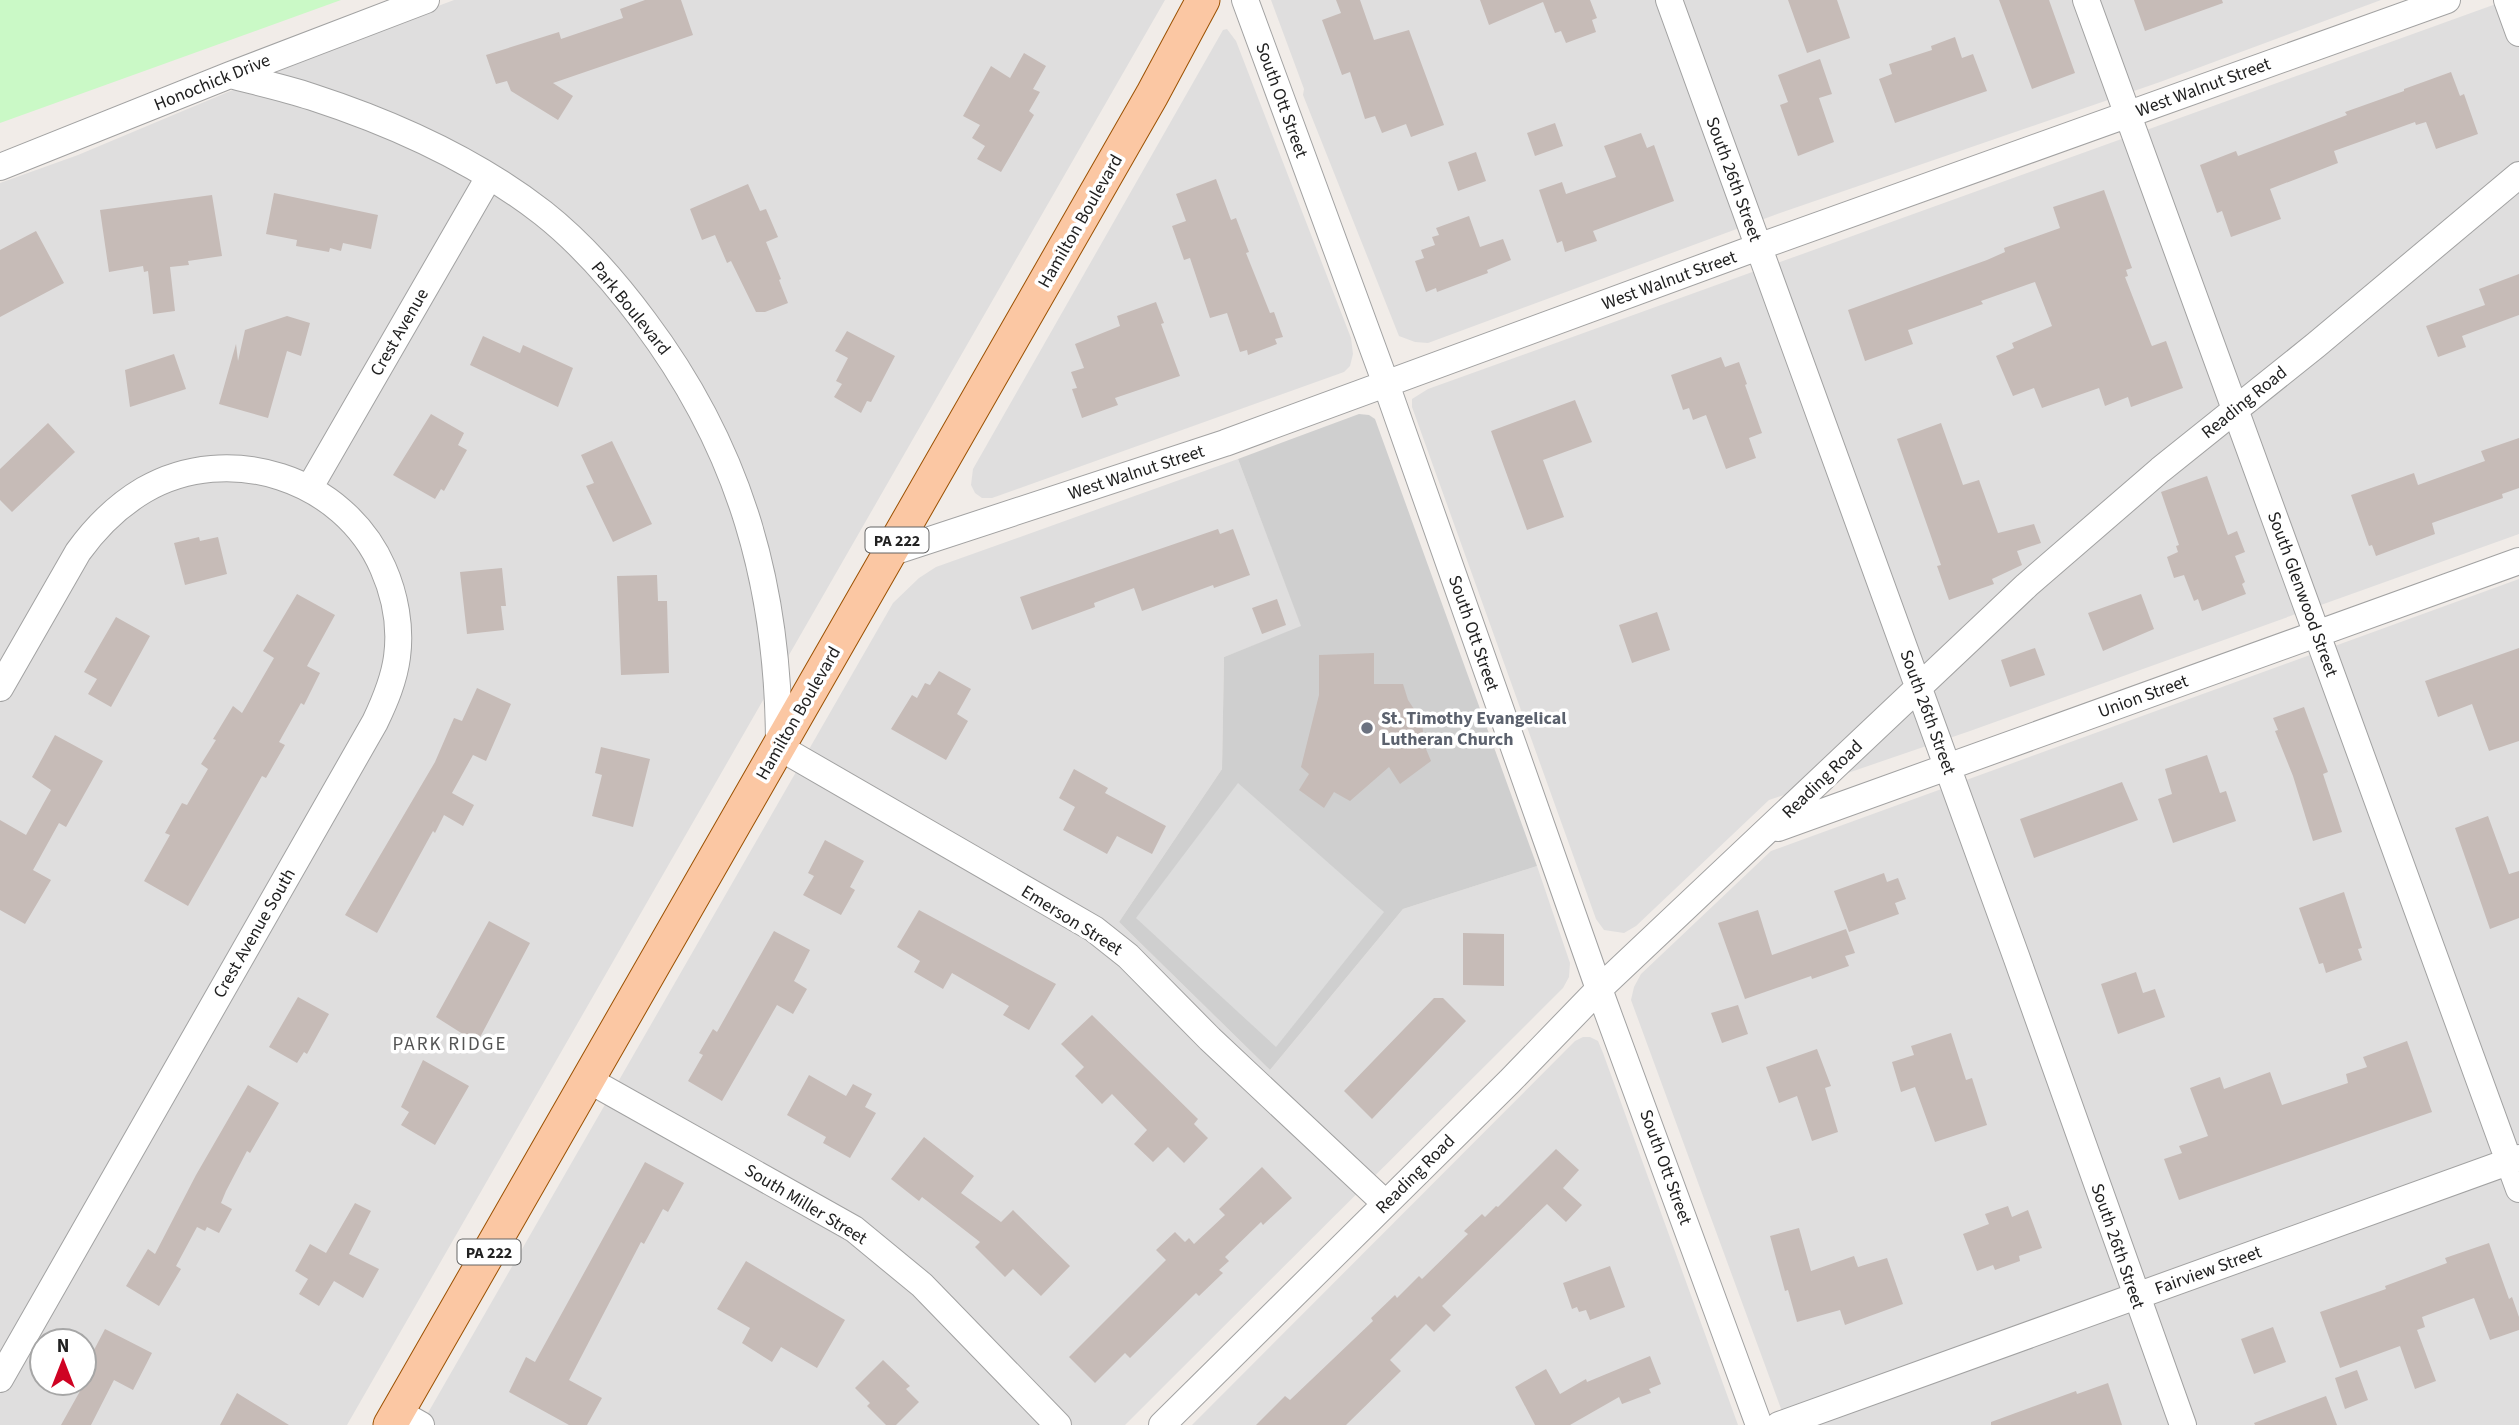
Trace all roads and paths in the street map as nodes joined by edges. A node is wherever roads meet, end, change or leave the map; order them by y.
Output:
1 (426, 0) edge
2 (1203, 0) edge
3 (1245, 0) edge
4 (1669, 0) edge
5 (2086, 0) edge
6 (2447, 0) edge
7 (2507, 0) edge
8 (2519, 33) edge
9 (230, 75) junction
10 (2128, 114) junction
11 (0, 167) edge
12 (2519, 176) edge
13 (489, 177) junction
14 (1758, 247) junction
15 (1386, 384) junction
16 (2235, 409) junction
17 (310, 487) junction
18 (890, 553) junction
19 (2519, 561) edge
20 (2317, 634) junction
21 (1919, 687) junction
22 (0, 688) edge
23 (779, 747) junction
24 (1948, 767) junction
25 (1767, 832) junction
26 (1600, 989) junction
27 (587, 1079) junction
28 (2514, 1160) edge
29 (2519, 1189) edge
30 (1385, 1203) junction
31 (2136, 1296) junction
32 (0, 1379) edge
33 (403, 1421) edge
34 (1058, 1425) edge
35 (1162, 1425) edge
36 (1759, 1425) edge
37 (1779, 1425) edge
38 (2183, 1425) edge

1 - 9 street, Honochick Drive
2 - 18 main road, Hamilton Boulevard / PA 222
3 - 15 street, South Ott Street
4 - 14 street, South 26th Street
5 - 10 street, South Glenwood Street
6 - 10 street, West Walnut Street
7 - 8 street
9 - 11 street, Honochick Drive
9 - 13 street, Park Boulevard
10 - 14 street, West Walnut Street
10 - 16 street, South Glenwood Street
12 - 16 street, Reading Road
13 - 17 street, Crest Avenue
13 - 23 street, Park Boulevard
14 - 15 street, West Walnut Street
14 - 21 street, South 26th Street
15 - 18 street, West Walnut Street
15 - 26 street, South Ott Street
16 - 20 street, South Glenwood Street
16 - 21 street, Reading Road
17 - 22 street, Crest Avenue South
17 - 32 street, Crest Avenue South
18 - 23 main road, Hamilton Boulevard / PA 222
19 - 20 street, Union Street
20 - 24 street, Union Street
20 - 28 street, South Glenwood Street
21 - 24 street, South 26th Street
21 - 25 street, Reading Road
23 - 27 main road, Hamilton Boulevard / PA 222
23 - 30 street, Emerson Street
24 - 25 street, Union Street
24 - 31 street, South 26th Street
25 - 26 street, Reading Road
26 - 30 street, Reading Road
26 - 36 street, South Ott Street
27 - 33 main road, Hamilton Boulevard / PA 222
27 - 34 street, South Miller Street
28 - 29 street, South Glenwood Street
28 - 31 street, Fairview Street
30 - 35 street, Reading Road
31 - 37 street, Fairview Street
31 - 38 street, South 26th Street

